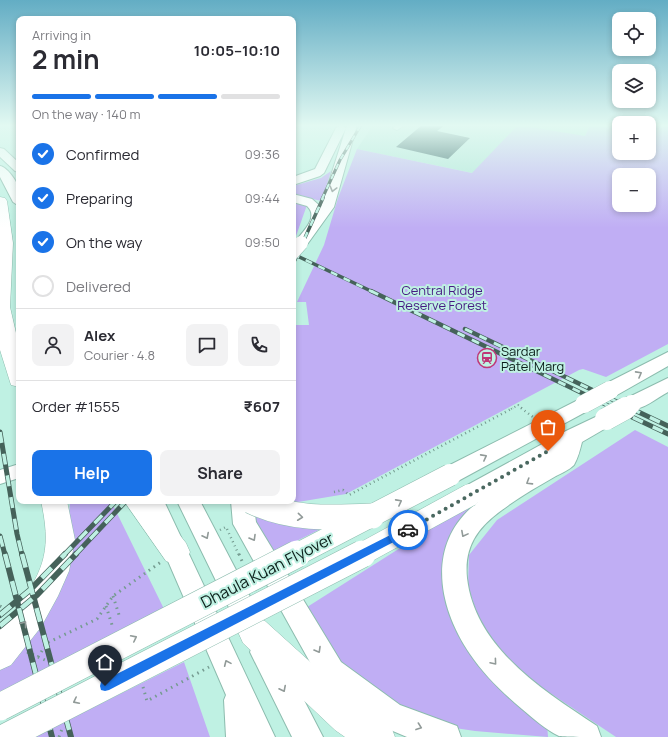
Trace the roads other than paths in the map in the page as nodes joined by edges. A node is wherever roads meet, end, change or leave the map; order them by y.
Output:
1 (326, 159) edge
2 (342, 159) edge
3 (0, 169) edge
4 (296, 180) edge
5 (16, 195) edge
6 (296, 199) edge
7 (0, 202) edge
8 (318, 220) junction
9 (297, 248) edge
10 (668, 358) edge
11 (16, 370) edge
12 (652, 395) edge
13 (573, 436) junction
14 (16, 472) edge
15 (0, 477) edge
16 (55, 504) edge
17 (139, 504) edge
18 (154, 504) edge
19 (190, 504) edge
20 (242, 504) edge
21 (256, 504) edge
22 (372, 516) junction
23 (176, 552) junction
24 (254, 632) junction
25 (13, 653) edge
26 (238, 688) junction
27 (0, 707) edge
28 (6, 737) edge
29 (241, 737) edge
30 (260, 737) edge
31 (308, 737) edge
32 (377, 737) edge
33 (446, 737) edge
34 (586, 737) edge

1 - 4 main road
2 -> 8 main road
3 - 5 main road
6 - 8 main road
7 - 11 highway
8 - 9 main road
22 -> 10 main road, Dhaula Kuan Flyover, bridge
12 - 13 main road, Dhaula Kuan Flyover, bridge
13 -> 28 main road, Dhaula Kuan Flyover, bridge
13 -> 34 main road
14 - 15 street
25 -> 16 highway
17 - 23 highway
18 - 23 main road
19 -> 24 main road
20 -> 33 main road
21 -> 22 highway, bridge
27 -> 22 main road, Dhaula Kuan Flyover, bridge
26 -> 23 main road
24 -> 31 main road
24 - 32 highway
26 - 29 main road
26 - 30 main road

